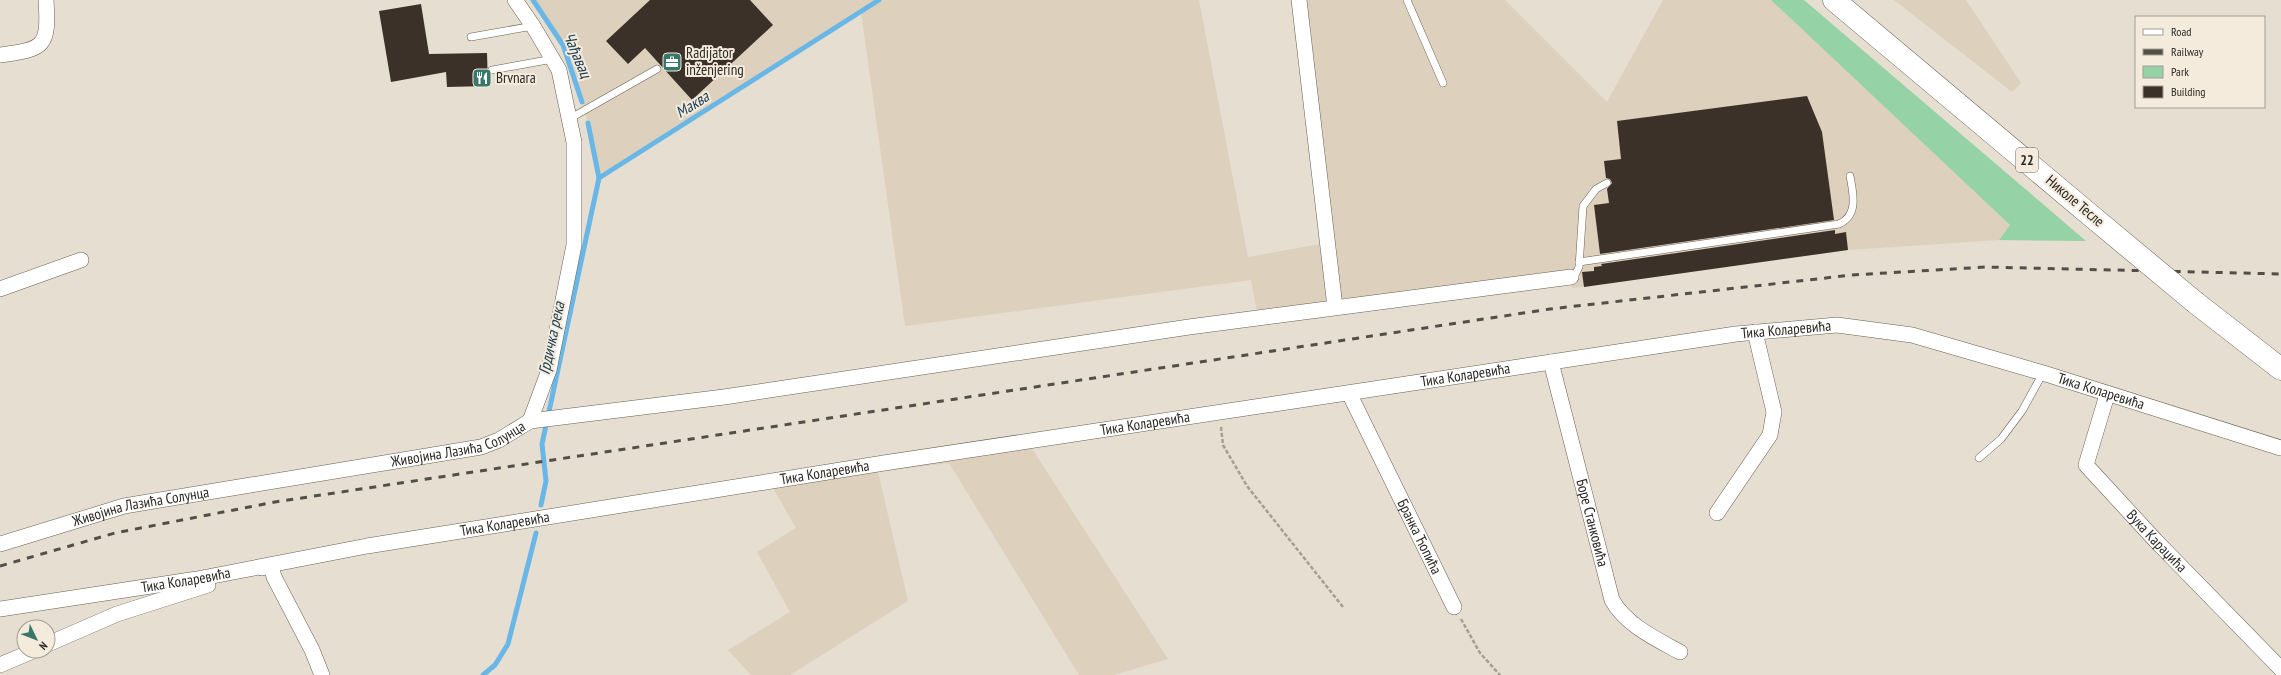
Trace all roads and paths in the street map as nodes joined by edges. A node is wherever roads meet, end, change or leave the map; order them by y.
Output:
1 (46, 0) edge
2 (514, 0) edge
3 (1299, 0) edge
4 (1407, 0) edge
5 (1834, 0) edge
6 (533, 26) junction
7 (471, 36) dead end
8 (0, 55) edge
9 (553, 59) junction
10 (657, 69) dead end
11 (492, 70) dead end
12 (1444, 83) dead end
13 (569, 119) junction
14 (1850, 176) dead end
15 (1606, 183) dead end
16 (80, 260) dead end
17 (1579, 262) junction
18 (1570, 277) joint
19 (0, 289) edge
20 (1334, 308) junction
21 (1755, 332) junction
22 (1551, 362) junction
23 (2281, 369) edge
24 (2043, 373) junction
25 (1349, 393) junction
26 (2107, 395) junction
27 (1218, 412) junction
28 (534, 420) junction
29 (2281, 448) edge
30 (1979, 458) dead end
31 (1717, 513) dead end
32 (0, 544) edge
33 (271, 565) junction
34 (1454, 606) joint
35 (1343, 607) dead end
36 (0, 609) edge
37 (56, 641) edge
38 (1680, 652) dead end
39 (16, 658) edge
40 (0, 665) edge
41 (2281, 669) edge
42 (322, 675) edge
43 (1500, 675) edge

1 - 8 street
2 - 6 street, Живојина Лазића Солунца
3 - 20 street
4 - 12 lane
5 - 23 main road, Николе Тесле / 22, bridge
6 - 7 lane
6 - 9 street, Живојина Лазића Солунца
9 - 11 lane
9 - 13 street, Живојина Лазића Солунца
10 - 13 lane
13 - 28 street, Живојина Лазића Солунца
14 - 17 lane
15 - 17 lane
16 - 19 street
17 - 18 lane
18 - 20 street
20 - 28 street
21 - 22 street, Тика Коларевића
21 - 24 street, Тика Коларевића
21 - 31 street
22 - 25 street, Тика Коларевића
22 - 38 street, Боре Станковића
24 - 26 street, Тика Коларевића
24 - 30 lane
25 - 27 street, Тика Коларевића
25 - 34 street, Бранка Ћопића
26 - 29 street, Тика Коларевића
26 - 41 street, Вука Караџића
27 - 33 street, Тика Коларевића
27 - 35 path
28 - 32 street, Живојина Лазића Солунца
33 - 36 street, Тика Коларевића
33 - 37 street
33 - 42 street
34 - 43 path
39 - 40 street

